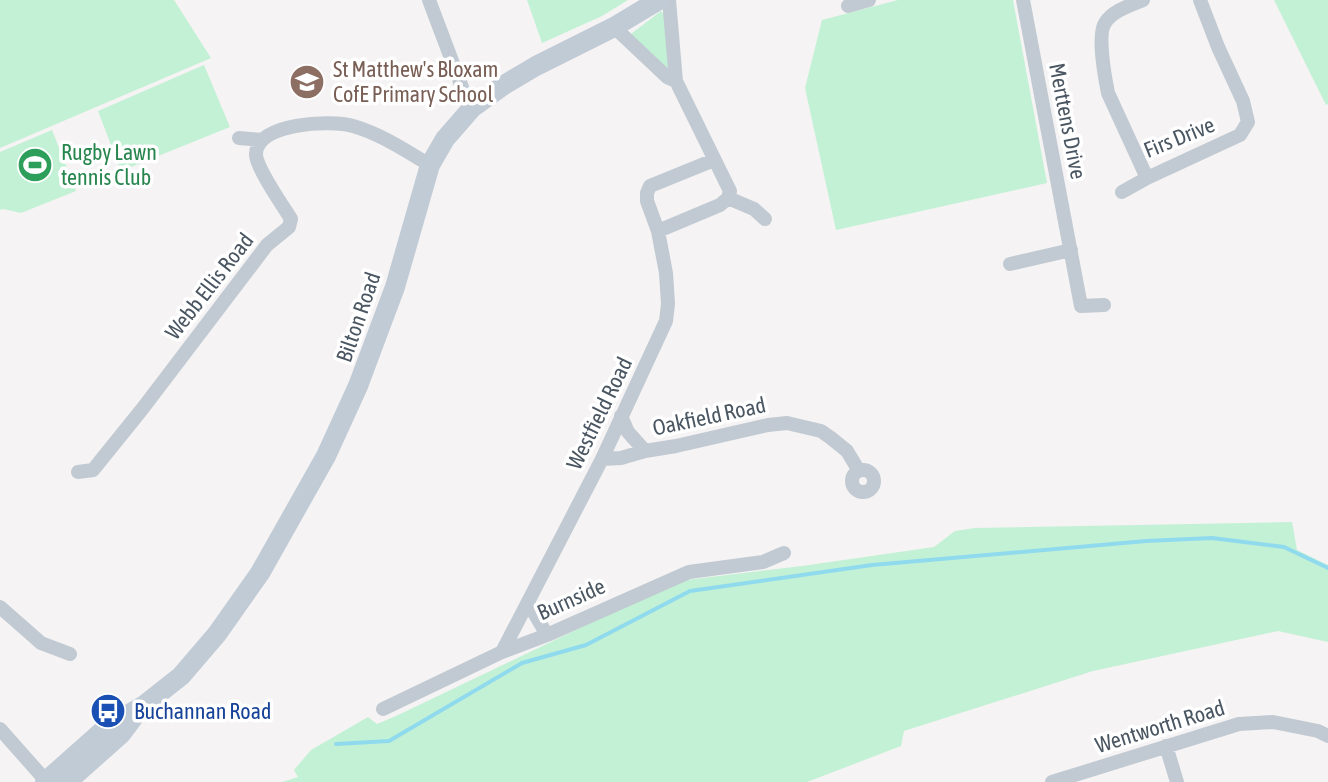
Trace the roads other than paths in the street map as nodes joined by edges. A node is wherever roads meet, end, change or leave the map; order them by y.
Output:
1 (429, 0) edge
2 (659, 0) edge
3 (669, 0) edge
4 (869, 0) edge
5 (1023, 0) edge
6 (1143, 0) edge
7 (1200, 0) edge
8 (848, 6) dead end
9 (614, 27) junction
10 (676, 81) junction
11 (472, 108) junction
12 (239, 138) dead end
13 (262, 140) junction
14 (714, 160) junction
15 (430, 165) junction
16 (1147, 178) junction
17 (1122, 192) dead end
18 (728, 198) junction
19 (765, 219) dead end
20 (658, 231) junction
21 (1071, 250) junction
22 (1010, 264) dead end
23 (1104, 305) dead end
24 (621, 416) junction
25 (645, 451) junction
26 (602, 459) junction
27 (859, 471) dead end
28 (78, 472) dead end
29 (784, 553) dead end
30 (529, 604) junction
31 (0, 607) edge
32 (547, 635) junction
33 (502, 652) junction
34 (70, 654) dead end
35 (143, 706) junction
36 (383, 709) dead end
37 (0, 729) edge
38 (1328, 736) edge
39 (1166, 746) junction
40 (51, 782) edge
41 (1052, 782) edge
42 (1177, 782) edge

1 - 11 street
2 - 9 main road, Bilton Road
3 - 10 street
4 - 8 street
5 - 21 street, Merttens Drive
6 - 16 street, Firs Drive
7 - 16 street, Firs Drive
9 - 10 street
9 - 11 main road, Bilton Road
10 - 14 street
11 - 15 main road, Bilton Road
12 - 13 street
13 - 15 street
13 - 28 street, Webb Ellis Road
14 - 18 street
14 - 20 street, Westfield Road
15 - 35 main road, Bilton Road
16 - 17 street
18 - 19 street
18 - 20 street
20 - 24 street, Westfield Road
21 - 22 street
21 - 23 street, Merttens Drive
24 - 25 street
24 - 26 street, Westfield Road
25 - 26 street, Oakfield Road
25 - 27 street, Oakfield Road
26 - 30 street, Westfield Road
29 - 32 street, Burnside
30 - 32 street
30 - 33 street, Westfield Road
31 - 34 street
32 - 33 street, Burnside
33 - 36 street, Burnside
35 - 40 main road, Bilton Road
35 - 40 main road, Bilton Road
37 - 40 street
38 - 39 street, Wentworth Road
39 - 41 street, Wentworth Road
39 - 42 street

